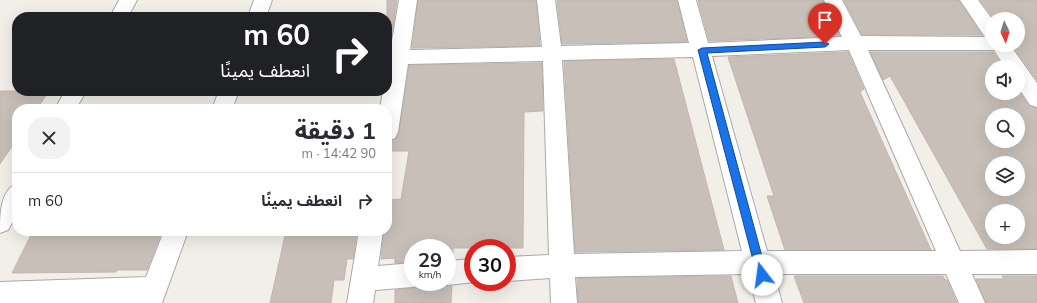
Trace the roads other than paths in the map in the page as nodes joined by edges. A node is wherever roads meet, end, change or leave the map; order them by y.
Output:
1 (128, 0) edge
2 (263, 0) edge
3 (408, 0) edge
4 (546, 0) edge
5 (687, 0) edge
6 (832, 0) edge
7 (969, 0) edge
8 (122, 12) edge
9 (259, 12) edge
10 (985, 23) edge
11 (856, 43) junction
12 (985, 44) edge
13 (702, 50) junction
14 (552, 53) junction
15 (399, 57) junction
16 (1025, 81) edge
17 (1037, 99) edge
18 (391, 104) edge
19 (12, 202) edge
20 (0, 222) edge
21 (174, 236) edge
22 (370, 236) edge
23 (758, 261) junction
24 (1037, 262) edge
25 (953, 264) junction
26 (563, 265) junction
27 (516, 268) edge
28 (404, 276) edge
29 (363, 279) junction
30 (0, 294) edge
31 (151, 296) edge
32 (360, 303) edge
33 (564, 303) edge
34 (770, 303) edge
35 (972, 303) edge

1 - 8 street
2 - 9 street
3 - 15 street
4 - 14 street
5 - 13 street
6 - 11 street
7 - 10 street
11 - 12 street
11 - 13 street
11 - 25 street
13 - 14 street
13 - 23 street
14 - 15 street
14 - 26 street
15 - 18 street
16 - 17 street
19 - 20 street
21 - 31 street
22 - 29 street
23 - 25 street
23 - 26 street
23 - 34 street
24 - 25 street
25 - 35 street
26 - 27 street
26 - 33 street
28 - 29 street
29 - 32 street
30 - 31 street

